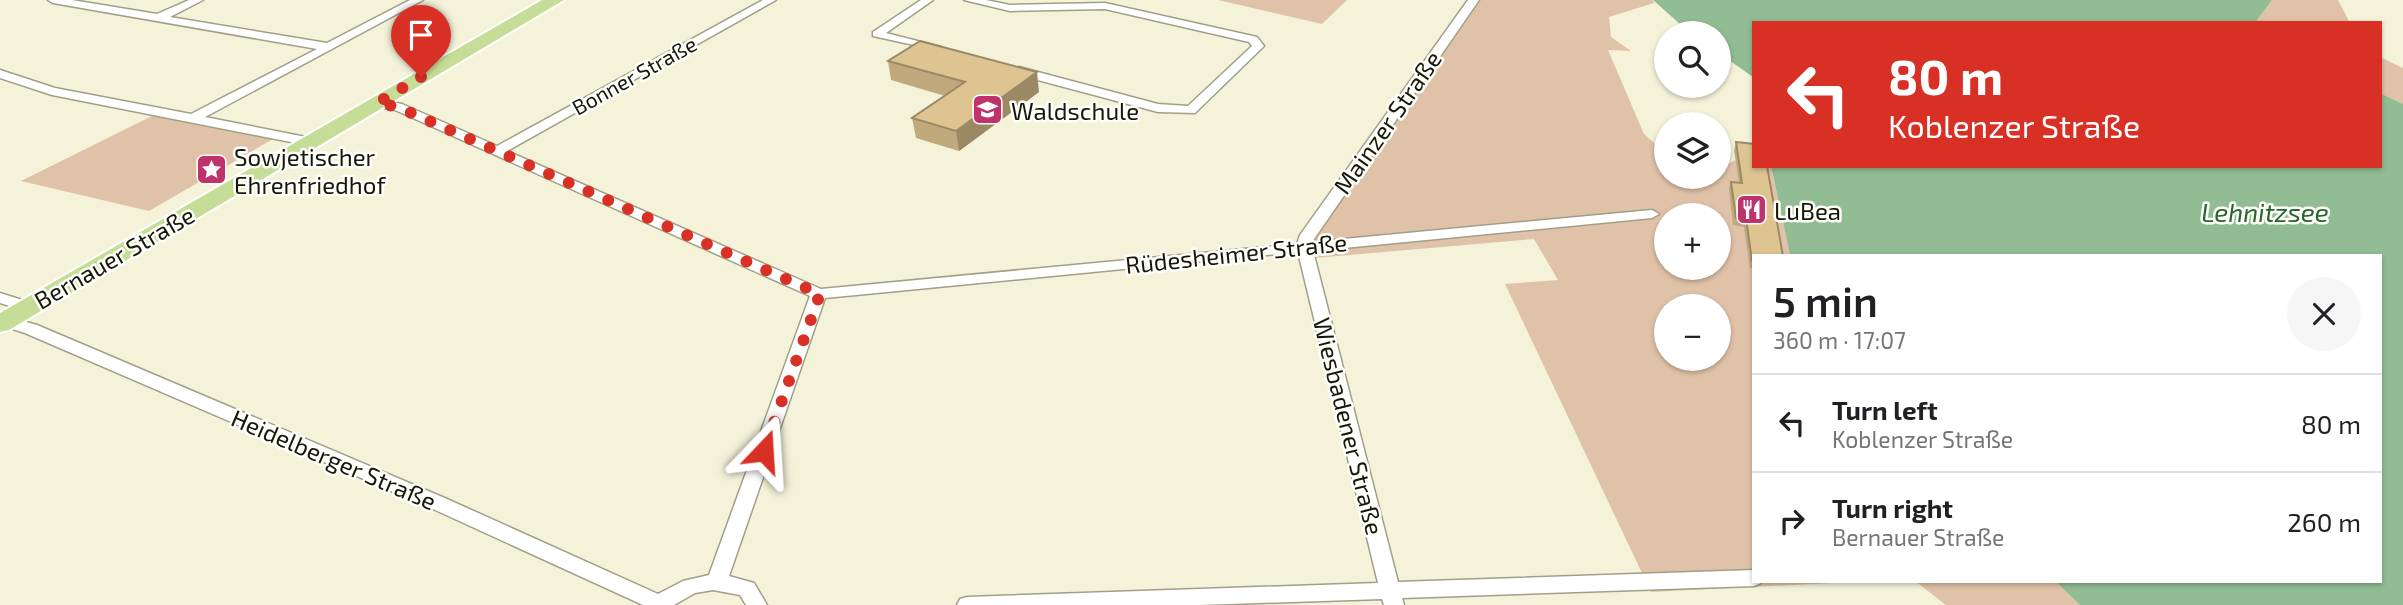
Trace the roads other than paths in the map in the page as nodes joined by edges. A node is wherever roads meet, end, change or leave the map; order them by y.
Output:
1 (53, 0) edge
2 (198, 0) edge
3 (418, 0) edge
4 (555, 0) edge
5 (771, 0) edge
6 (928, 0) edge
7 (969, 0) edge
8 (1474, 0) edge
9 (162, 16) junction
10 (328, 47) junction
11 (948, 52) edge
12 (1001, 66) edge
13 (0, 75) edge
14 (377, 103) junction
15 (191, 119) junction
16 (311, 142) junction
17 (496, 150) junction
18 (1652, 214) dead end
19 (1304, 246) junction
20 (820, 294) junction
21 (0, 298) edge
22 (29, 307) junction
23 (3, 322) edge
24 (1752, 578) edge
25 (718, 581) junction
26 (1392, 598) edge
27 (660, 605) edge
28 (758, 605) edge
29 (967, 605) edge

1 - 9 street
2 - 9 street
3 - 10 street
4 - 14 main road, Bernauer Straße
5 - 17 street, Bonner Straße
6 - 11 street
7 - 12 street
8 - 19 street, Mainzer Straße
9 - 10 street
10 - 15 street
13 - 15 street
14 - 16 main road, Bernauer Straße
14 - 17 street
15 - 16 street
16 - 22 main road, Bernauer Straße
17 - 20 street
18 - 19 street, Rüdesheimer Straße
19 - 20 street, Rüdesheimer Straße
19 - 26 street, Wiesbadener Straße
20 - 25 street
21 - 22 street
22 - 23 main road, Bernauer Straße
23 - 27 street, Heidelberger Straße
24 - 26 street
25 - 27 street
25 - 28 street
26 - 29 street

